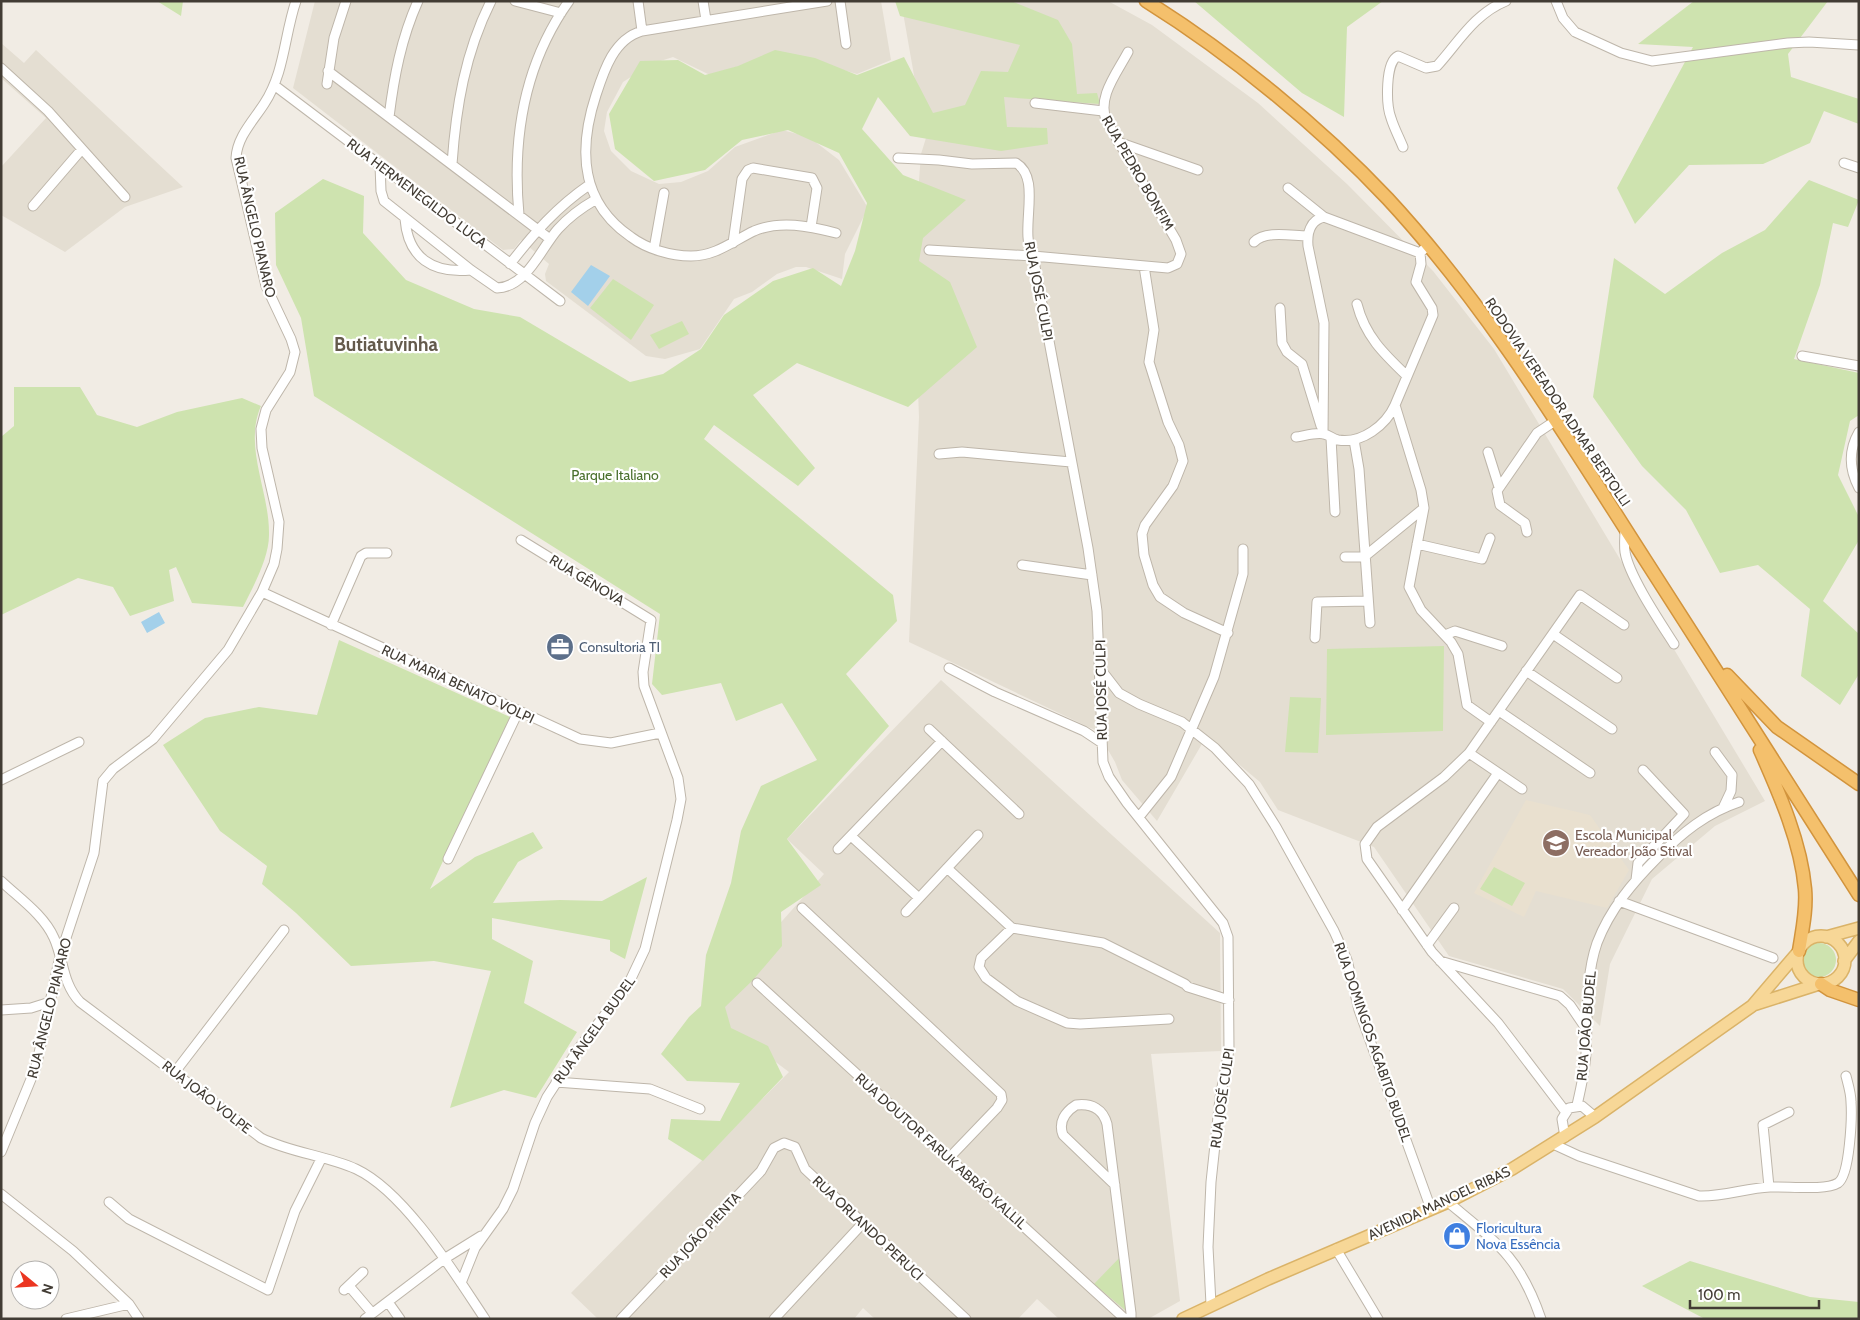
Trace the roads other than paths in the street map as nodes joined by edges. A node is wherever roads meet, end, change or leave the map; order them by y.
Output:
1 (296, 1) edge
2 (346, 1) edge
3 (418, 1) edge
4 (491, 1) edge
5 (515, 1) edge
6 (569, 1) edge
7 (638, 1) edge
8 (703, 1) edge
9 (827, 1) edge
10 (840, 1) edge
11 (1146, 1) edge
12 (1506, 1) edge
13 (1556, 1) edge
14 (770, 6) edge
15 (561, 13) junction
16 (706, 20) junction
17 (642, 31) junction
18 (846, 44) dead end
19 (1859, 45) edge
20 (1128, 52) dead end
21 (1, 68) edge
22 (328, 71) junction
23 (327, 84) dead end
24 (274, 85) junction
25 (1035, 103) dead end
26 (1103, 111) junction
27 (389, 117) junction
28 (1118, 142) junction
29 (1403, 147) dead end
30 (82, 149) junction
31 (898, 158) dead end
32 (1844, 163) dead end
33 (452, 164) junction
34 (380, 165) junction
35 (1859, 168) edge
36 (1198, 170) dead end
37 (589, 185) junction
38 (1288, 188) dead end
39 (664, 192) dead end
40 (125, 197) dead end
41 (595, 200) junction
42 (33, 206) dead end
43 (518, 215) junction
44 (1324, 217) junction
45 (405, 219) junction
46 (811, 227) junction
47 (537, 229) junction
48 (836, 233) dead end
49 (1308, 236) junction
50 (550, 239) junction
51 (1254, 242) dead end
52 (733, 243) junction
53 (654, 249) junction
54 (1423, 249) junction
55 (929, 250) dead end
56 (1034, 256) junction
57 (510, 264) junction
58 (1144, 266) junction
59 (471, 270) junction
60 (524, 274) junction
61 (560, 302) dead end
62 (1357, 304) dead end
63 (1280, 308) dead end
64 (1802, 356) dead end
65 (1859, 366) edge
66 (1407, 376) junction
67 (1395, 405) junction
68 (1555, 421) junction
69 (1859, 432) edge
70 (1327, 436) junction
71 (1296, 437) dead end
72 (1354, 440) junction
73 (1488, 452) dead end
74 (939, 454) dead end
75 (1071, 462) junction
76 (1499, 487) junction
77 (1859, 488) edge
78 (1424, 508) junction
79 (1335, 512) dead end
80 (1625, 528) junction
81 (1527, 532) dead end
82 (1490, 538) dead end
83 (521, 540) dead end
84 (1417, 544) junction
85 (1243, 549) dead end
86 (387, 553) dead end
87 (1345, 557) dead end
88 (1364, 557) junction
89 (1022, 565) dead end
90 (1092, 575) junction
91 (262, 592) junction
92 (1367, 601) junction
93 (651, 620) joint
94 (1370, 623) dead end
95 (331, 625) junction
96 (1624, 625) dead end
97 (1228, 633) junction
98 (1553, 634) junction
99 (1444, 635) junction
100 (1314, 638) dead end
101 (1698, 643) junction
102 (1674, 644) dead end
103 (1502, 646) dead end
104 (949, 668) dead end
105 (1102, 671) junction
106 (1526, 671) junction
107 (1617, 678) dead end
108 (1740, 707) junction
109 (1498, 711) junction
110 (518, 712) junction
111 (1491, 722) junction
112 (930, 729) dead end
113 (1192, 729) junction
114 (1612, 729) dead end
115 (660, 733) junction
116 (942, 741) junction
117 (79, 742) dead end
118 (1102, 742) junction
119 (1715, 752) dead end
120 (1469, 753) junction
121 (1643, 770) dead end
122 (1498, 773) junction
123 (1590, 773) dead end
124 (1, 780) edge
125 (1859, 784) edge
126 (1522, 789) dead end
127 (1739, 802) dead end
128 (1724, 808) junction
129 (1019, 814) dead end
130 (1138, 817) junction
131 (978, 835) dead end
132 (851, 836) junction
133 (838, 849) dead end
134 (448, 859) dead end
135 (947, 868) junction
136 (1636, 880) junction
137 (1, 881) edge
138 (1859, 896) edge
139 (919, 898) junction
140 (1619, 902) junction
141 (802, 908) dead end
142 (1454, 908) dead end
143 (1402, 910) junction
144 (906, 912) dead end
145 (1012, 928) junction
146 (1859, 928) edge
147 (284, 930) dead end
148 (1826, 937) junction
149 (1859, 942) edge
150 (1427, 945) junction
151 (1799, 951) junction
152 (60, 956) junction
153 (1773, 958) dead end
154 (1439, 960) junction
155 (1844, 961) junction
156 (757, 983) dead end
157 (1821, 984) junction
158 (1229, 998) junction
159 (1859, 1000) edge
160 (50, 1002) junction
161 (1752, 1006) junction
162 (1, 1010) edge
163 (1169, 1019) dead end
164 (1587, 1031) junction
165 (175, 1072) junction
166 (1846, 1076) dead end
167 (556, 1082) junction
168 (1577, 1105) junction
169 (700, 1109) dead end
170 (1565, 1111) junction
171 (1789, 1112) dead end
172 (1595, 1117) junction
173 (1565, 1137) junction
174 (1553, 1144) junction
175 (774, 1148) joint
176 (1, 1152) edge
177 (949, 1158) junction
178 (321, 1159) junction
179 (1115, 1185) junction
180 (1769, 1187) junction
181 (1, 1194) edge
182 (109, 1202) dead end
183 (1448, 1202) junction
184 (1431, 1209) junction
185 (863, 1223) junction
186 (483, 1234) junction
187 (1336, 1249) junction
188 (444, 1259) junction
189 (364, 1272) dead end
190 (461, 1283) junction
191 (388, 1302) junction
192 (129, 1304) junction
193 (1210, 1304) junction
194 (369, 1316) edge
195 (66, 1319) edge
196 (139, 1319) edge
197 (400, 1319) edge
198 (485, 1319) edge
199 (621, 1319) edge
200 (774, 1319) edge
201 (966, 1319) edge
202 (1125, 1319) edge
203 (1131, 1319) edge
204 (1184, 1319) edge
205 (1378, 1319) edge
206 (1541, 1319) edge

1 - 24 street, RUA ÂNGELO PIANARO
2 - 22 street
3 - 27 street
4 - 33 street
5 - 15 street
6 - 15 street
7 - 17 street
8 - 16 street
9 - 14 street
10 - 18 street
11 - 54 highway, RODOVIA VEREADOR ADMAR BERTOLLI
12 - 29 street
13 - 19 street
14 - 16 street
15 - 43 street
16 - 17 street
17 - 37 street
20 - 26 street, RUA PEDRO BONFIM
21 - 30 street
22 - 23 street
22 - 27 street
24 - 34 street, RUA HERMENEGILDO LUCA
24 - 91 street, RUA ÂNGELO PIANARO
25 - 26 street
26 - 28 street, RUA PEDRO BONFIM
27 - 33 street
28 - 36 street
28 - 58 street, RUA PEDRO BONFIM
30 - 40 street
30 - 42 street
31 - 56 street, RUA JOSÉ CULPI
32 - 35 street
33 - 43 street
34 - 45 street
34 - 57 street, RUA HERMENEGILDO LUCA
37 - 41 street
37 - 47 street
38 - 44 street
39 - 53 street
41 - 50 street
41 - 53 street
43 - 47 street
44 - 49 street
44 - 54 street
45 - 59 street
45 - 59 street
46 - 48 street
46 - 52 street
46 - 52 street
47 - 50 street
47 - 57 street
49 - 51 street
49 - 70 street
50 - 60 street
52 - 53 street
54 - 66 street
54 - 68 highway, RODOVIA VEREADOR ADMAR BERTOLLI
55 - 56 street
56 - 58 street
56 - 75 street, RUA JOSÉ CULPI
57 - 60 street, RUA HERMENEGILDO LUCA
58 - 97 street
59 - 60 street
60 - 61 street, RUA HERMENEGILDO LUCA
62 - 66 street
63 - 70 street
64 - 65 street
66 - 67 street
67 - 72 street
67 - 78 street
68 - 76 street
68 - 80 highway, RODOVIA VEREADOR ADMAR BERTOLLI
69 - 77 street
70 - 71 street
70 - 72 street
70 - 79 street
72 - 88 street
73 - 76 street
74 - 75 street
75 - 90 street, RUA JOSÉ CULPI
76 - 81 street
78 - 84 street
78 - 88 street
80 - 101 highway, RODOVIA VEREADOR ADMAR BERTOLLI
80 - 102 street
82 - 84 street
83 - 93 street, RUA GÊNOVA
84 - 99 street
85 - 97 street
86 - 95 street
87 - 88 street
88 - 92 street
89 - 90 street
90 - 105 street, RUA JOSÉ CULPI
91 - 95 street, RUA MARIA BENATO VOLPI
91 - 152 street, RUA ÂNGELO PIANARO
92 - 94 street
92 - 100 street
93 - 115 street, RUA ÂNGELA BUDEL
95 - 110 street, RUA MARIA BENATO VOLPI
96 - 98 street
97 - 113 street
98 - 106 street
98 - 107 street
99 - 103 street
99 - 111 street
101 - 108 highway, RODOVIA VEREADOR ADMAR BERTOLLI
101 - 125 highway
104 - 118 street
105 - 113 street, RUA DOMINGOS AGABITO BUDEL
105 - 118 street, RUA JOSÉ CULPI
106 - 109 street
106 - 114 street
108 - 138 highway, RODOVIA VEREADOR ADMAR BERTOLLI
108 - 151 highway
109 - 111 street
109 - 123 street
110 - 115 street, RUA MARIA BENATO VOLPI
110 - 134 street
111 - 120 street
112 - 116 street
113 - 130 street
113 - 184 street, RUA DOMINGOS AGABITO BUDEL
115 - 167 street, RUA ÂNGELA BUDEL
116 - 129 street
116 - 132 street
117 - 124 street
118 - 130 street, RUA JOSÉ CULPI
119 - 128 street
120 - 122 street
120 - 143 street
121 - 136 street
122 - 126 street
122 - 143 street
127 - 128 street, RUA JOÃO BUDEL
128 - 136 street, RUA JOÃO BUDEL
130 - 158 street, RUA JOSÉ CULPI
131 - 135 street
132 - 133 street
132 - 139 street
135 - 139 street
135 - 145 street
136 - 140 street, RUA JOÃO BUDEL
137 - 152 street, RUA JOÃO VOLPE
139 - 144 street
140 - 153 street
140 - 164 street, RUA JOÃO BUDEL
141 - 177 street
142 - 150 street
143 - 150 street
145 - 158 street
145 - 163 street
146 - 148 main road
147 - 165 street
148 - 151 main road
148 - 155 main road
149 - 155 main road
150 - 154 street
151 - 157 main road
151 - 161 main road, AVENIDA MANOEL RIBAS
152 - 160 street, RUA ÂNGELO PIANARO
152 - 165 street, RUA JOÃO VOLPE
154 - 164 street
154 - 170 street
155 - 157 main road
156 - 177 street, RUA DOUTOR FARUK ABRÃO KALLIL
157 - 159 highway
157 - 161 main road, AVENIDA MANOEL RIBAS
158 - 193 street, RUA JOSÉ CULPI
160 - 162 street
160 - 176 street, RUA ÂNGELO PIANARO
161 - 172 main road, AVENIDA MANOEL RIBAS
164 - 168 street, RUA JOÃO BUDEL
165 - 178 street, RUA JOÃO VOLPE
166 - 180 street
167 - 169 street
167 - 186 street, RUA ÂNGELA BUDEL
168 - 170 street
168 - 172 street
170 - 173 street
171 - 180 street
172 - 173 main road, AVENIDA MANOEL RIBAS
173 - 174 main road, AVENIDA MANOEL RIBAS
174 - 180 street
174 - 183 main road, AVENIDA MANOEL RIBAS
175 - 185 street, RUA ORLANDO PERUCI
175 - 199 street, RUA JOÃO PIENTA
177 - 202 street, RUA DOUTOR FARUK ABRÃO KALLIL
178 - 182 street
178 - 188 street, RUA JOÃO VOLPE
179 - 179 street
179 - 203 street
181 - 192 street
183 - 184 main road, AVENIDA MANOEL RIBAS
183 - 206 street
184 - 187 main road, AVENIDA MANOEL RIBAS
185 - 200 street
185 - 201 street, RUA ORLANDO PERUCI
186 - 188 street
186 - 190 street, RUA ÂNGELA BUDEL
187 - 193 main road, AVENIDA MANOEL RIBAS
187 - 205 street
188 - 190 street, RUA JOÃO VOLPE
188 - 191 street
189 - 194 street
190 - 198 street, RUA JOÃO VOLPE
191 - 194 street
191 - 197 street
192 - 195 street
192 - 196 street
193 - 204 main road, AVENIDA MANOEL RIBAS

